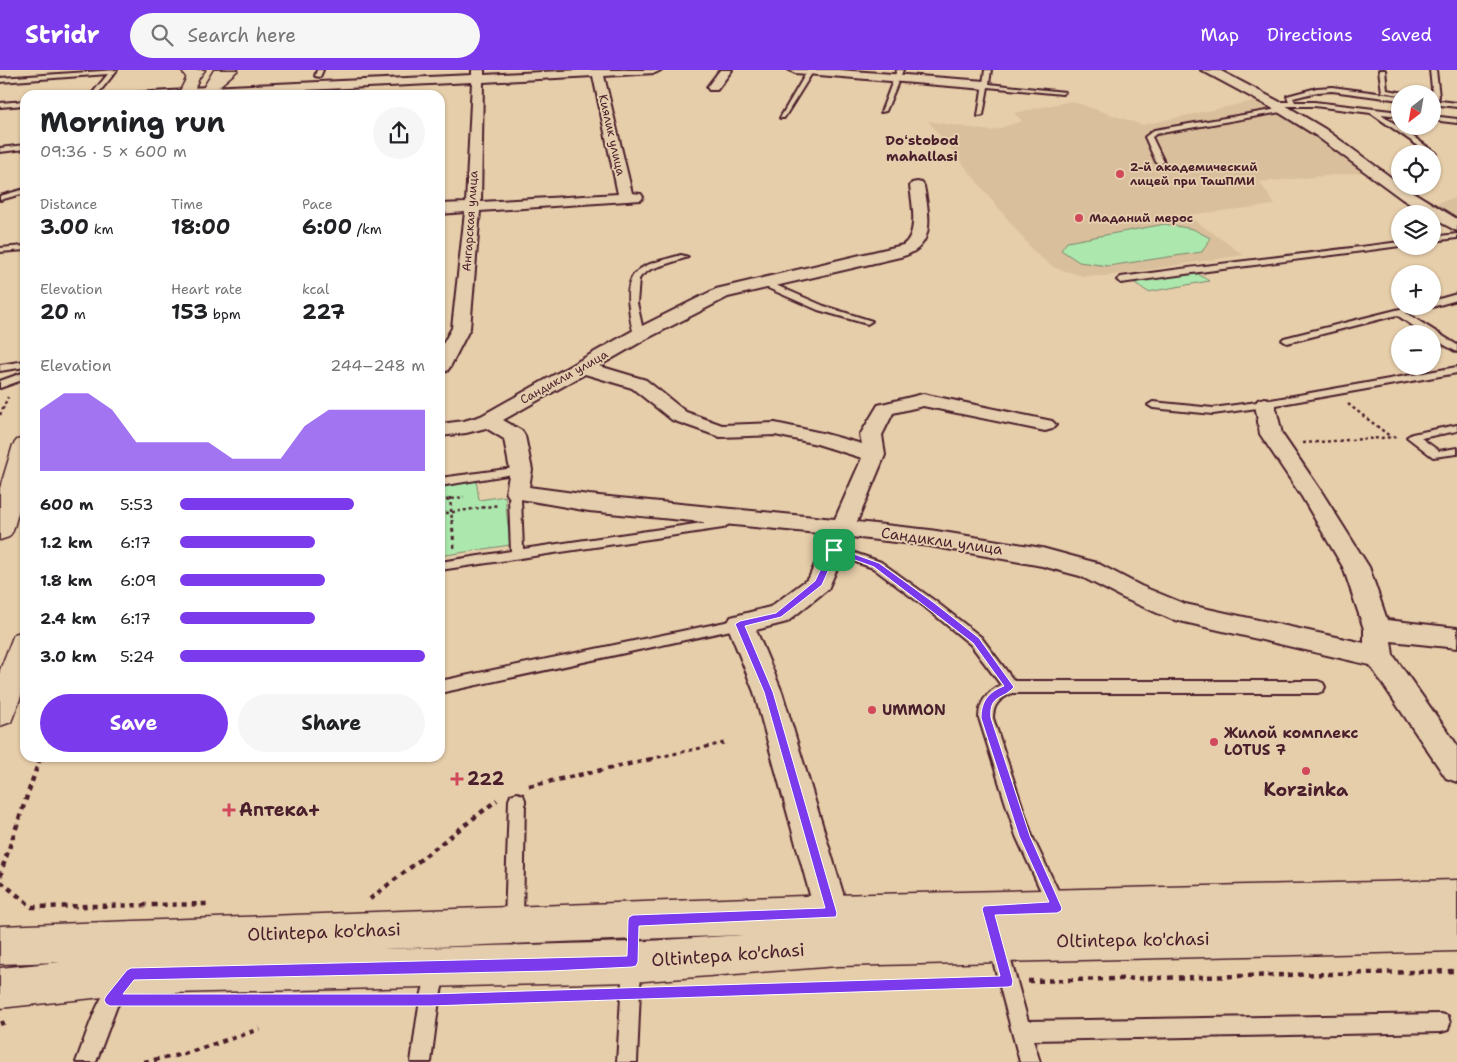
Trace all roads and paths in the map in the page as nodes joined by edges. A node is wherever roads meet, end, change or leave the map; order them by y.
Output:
1 (220, 70) edge
2 (232, 70) edge
3 (655, 70) edge
4 (726, 70) edge
5 (795, 70) edge
6 (988, 70) edge
7 (1207, 70) edge
8 (1382, 70) edge
9 (1433, 70) edge
10 (113, 71) edge
11 (811, 71) edge
12 (193, 72) edge
13 (598, 73) junction
14 (478, 74) edge
15 (898, 74) edge
16 (0, 80) edge
17 (106, 80) junction
18 (985, 85) junction
19 (1434, 85) edge
20 (0, 86) edge
21 (713, 86) dead end
22 (98, 90) edge
23 (187, 90) edge
24 (210, 90) edge
25 (210, 90) edge
26 (225, 90) edge
27 (1062, 92) dead end
28 (1391, 92) edge
29 (1391, 97) edge
30 (1441, 99) edge
31 (1457, 100) edge
32 (1441, 101) edge
33 (20, 103) edge
34 (0, 105) edge
35 (1457, 105) edge
36 (1284, 106) junction
37 (1371, 110) junction
38 (883, 111) dead end
39 (1391, 113) edge
40 (980, 115) dead end
41 (782, 117) dead end
42 (1441, 119) edge
43 (1457, 121) edge
44 (1421, 145) edge
45 (20, 148) edge
46 (0, 150) edge
47 (1160, 162) dead end
48 (917, 186) dead end
49 (20, 192) edge
50 (0, 198) edge
51 (473, 207) junction
52 (445, 210) edge
53 (1457, 226) edge
54 (1457, 236) edge
55 (1441, 238) edge
56 (1391, 245) edge
57 (20, 248) edge
58 (0, 250) edge
59 (684, 257) dead end
60 (1121, 280) dead end
61 (764, 283) junction
62 (1457, 297) edge
63 (1441, 301) edge
64 (1391, 315) edge
65 (1402, 315) edge
66 (867, 321) dead end
67 (1418, 325) edge
68 (639, 335) junction
69 (1441, 339) edge
70 (1287, 340) dead end
71 (1457, 349) edge
72 (445, 358) edge
73 (20, 365) edge
74 (583, 367) junction
75 (0, 368) edge
76 (1457, 370) edge
77 (20, 377) edge
78 (0, 385) edge
79 (1333, 392) junction
80 (1265, 404) junction
81 (1153, 405) dead end
82 (488, 420) junction
83 (1045, 425) dead end
84 (1457, 428) edge
85 (445, 429) edge
86 (1391, 437) junction
87 (1412, 437) junction
88 (1278, 445) junction
89 (1457, 451) edge
90 (874, 455) junction
91 (20, 461) edge
92 (445, 482) edge
93 (518, 488) junction
94 (464, 497) dead end
95 (450, 499) junction
96 (445, 500) edge
97 (451, 512) junction
98 (445, 513) edge
99 (1, 522) edge
100 (723, 524) dead end
101 (838, 539) junction
102 (517, 554) junction
103 (456, 564) junction
104 (445, 565) edge
105 (740, 624) junction
106 (1377, 629) junction
107 (1457, 638) edge
108 (20, 656) edge
109 (1379, 657) junction
110 (445, 686) edge
111 (1010, 687) junction
112 (1318, 687) dead end
113 (0, 713) edge
114 (724, 743) dead end
115 (39, 762) edge
116 (1457, 769) edge
117 (513, 795) junction
118 (1457, 898) edge
119 (361, 900) dead end
120 (213, 904) dead end
121 (1057, 908) junction
122 (633, 920) junction
123 (514, 925) junction
124 (992, 926) junction
125 (835, 930) junction
126 (1457, 932) edge
127 (0, 945) edge
128 (438, 966) junction
129 (1457, 971) edge
130 (131, 974) junction
131 (631, 978) junction
132 (1008, 981) junction
133 (9, 1002) edge
134 (1441, 1023) dead end
135 (0, 1024) edge
136 (260, 1029) dead end
137 (1021, 1031) junction
138 (86, 1062) edge
139 (144, 1062) edge
140 (422, 1062) edge
141 (626, 1062) edge
142 (1030, 1062) edge

1 - 24 main road
2 - 25 main road
3 - 13 street
4 - 21 street
5 - 11 street
6 - 18 lane
7 - 36 street
8 - 28 lane
9 - 19 lane
10 - 16 lane
10 - 17 lane
11 - 15 street
11 - 41 lane
12 - 23 main road
13 - 14 street
13 - 51 street, Киялик улица
14 - 26 street
14 - 51 street, Ангарская улица
15 - 18 street
15 - 38 lane
17 - 20 lane
17 - 22 lane
18 - 27 lane
18 - 40 lane
29 - 36 lane
30 - 31 lane
32 - 35 lane
33 - 34 lane
36 - 37 lane
36 - 47 lane
36 - 53 street
37 - 39 lane
37 - 44 lane
42 - 43 lane
45 - 46 lane
48 - 61 street, Сандикли улица
49 - 50 lane
51 - 52 street
51 - 72 street, Ангарская улица
54 - 55 lane
56 - 60 lane
57 - 58 lane
59 - 68 lane
61 - 66 lane
61 - 68 street, Сандикли улица
62 - 63 lane
64 - 70 lane
65 - 67 lane
68 - 74 street, Сандикли улица
69 - 71 lane
73 - 75 lane
74 - 82 street, Сандикли улица
74 - 90 street
76 - 79 lane
77 - 78 lane
79 - 80 lane
79 - 86 path
80 - 81 lane
80 - 88 street
82 - 85 street, Сандикли улица
82 - 93 street
83 - 90 street
84 - 87 lane
86 - 87 path
86 - 88 path
87 - 89 lane
88 - 106 street
90 - 101 street
91 - 99 main road
92 - 93 lane
92 - 95 path
93 - 97 path
93 - 101 street, Сандикли улица
93 - 102 lane
94 - 95 path
95 - 96 path
95 - 97 path
97 - 98 path
97 - 103 path
100 - 102 lane
101 - 105 street
101 - 109 street, Сандикли улица
101 - 111 lane
102 - 103 lane
103 - 104 lane
105 - 110 lane
105 - 125 street
106 - 107 street
106 - 109 street
108 - 113 main road
109 - 116 street
111 - 112 lane
111 - 121 lane
114 - 117 path
115 - 120 path
117 - 119 path
117 - 123 lane
118 - 121 main road, Oltintepa ko'chasi
121 - 124 main road, Oltintepa ko'chasi
122 - 123 main road, Oltintepa ko'chasi
122 - 125 main road, Oltintepa ko'chasi
122 - 131 main road
123 - 127 main road, Oltintepa ko'chasi
124 - 125 main road, Oltintepa ko'chasi
124 - 126 main road, Oltintepa ko'chasi
124 - 132 lane
125 - 131 main road, Oltintepa ko'chasi
128 - 130 main road, Oltintepa ko'chasi
128 - 131 main road, Oltintepa ko'chasi
128 - 140 lane
129 - 132 path
130 - 133 main road, Oltintepa ko'chasi
130 - 138 lane
131 - 132 path
131 - 141 lane
132 - 137 lane
133 - 135 path
134 - 137 lane
136 - 139 path
137 - 142 lane

